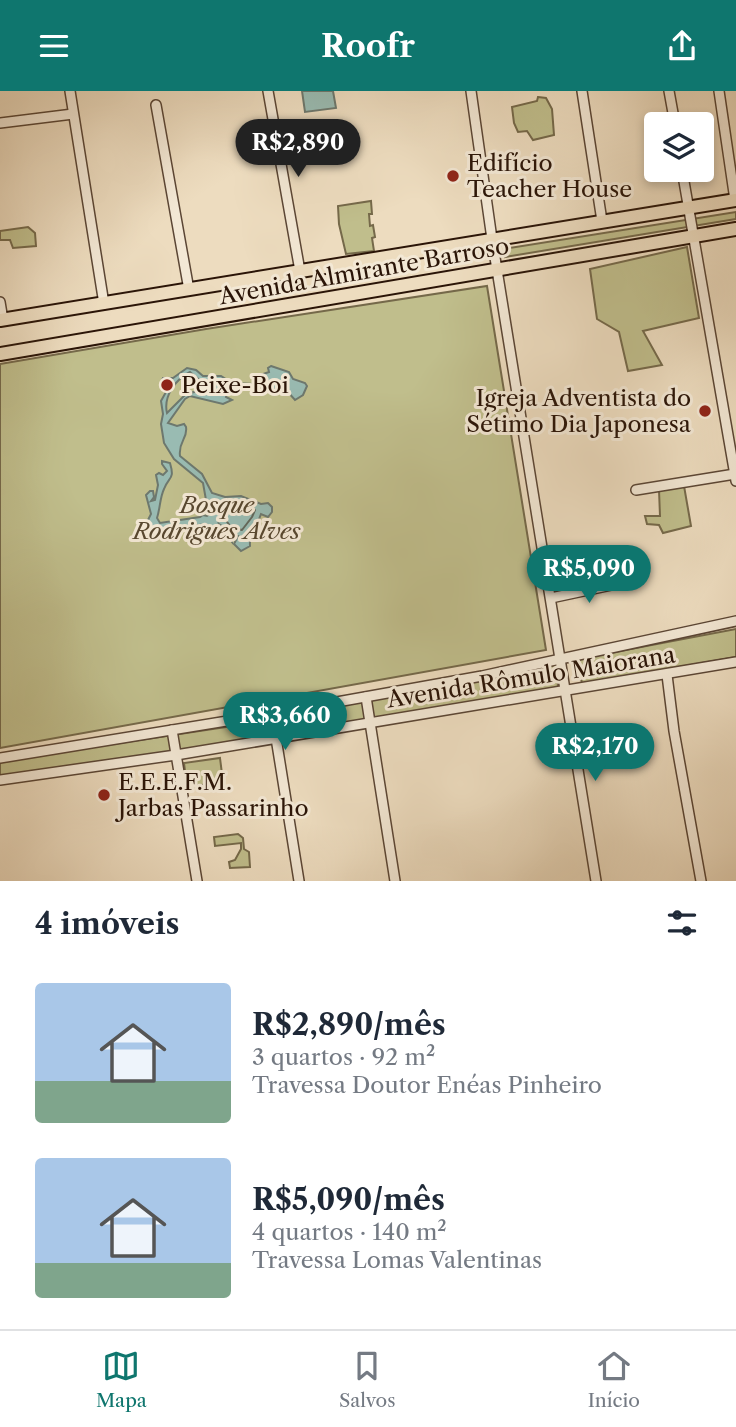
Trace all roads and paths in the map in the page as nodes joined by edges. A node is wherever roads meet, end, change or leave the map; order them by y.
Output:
1 (70, 91) edge
2 (268, 91) edge
3 (471, 91) edge
4 (582, 91) edge
5 (669, 91) edge
6 (719, 91) edge
7 (156, 105) dead end
8 (673, 112) edge
9 (73, 114) junction
10 (0, 123) edge
11 (684, 182) edge
12 (735, 200) edge
13 (688, 207) junction
14 (602, 221) junction
15 (736, 229) edge
16 (693, 235) junction
17 (492, 240) junction
18 (498, 269) junction
19 (300, 271) junction
20 (189, 290) junction
21 (0, 302) edge
22 (104, 304) junction
23 (2, 320) edge
24 (0, 354) edge
25 (735, 478) edge
26 (636, 490) dead end
27 (621, 583) dead end
28 (551, 598) junction
29 (736, 621) edge
30 (560, 659) junction
31 (736, 662) edge
32 (667, 675) junction
33 (565, 690) junction
34 (366, 697) junction
35 (370, 723) junction
36 (172, 730) junction
37 (276, 738) junction
38 (176, 755) junction
39 (0, 758) edge
40 (0, 780) edge
41 (197, 881) edge
42 (299, 881) edge
43 (395, 881) edge
44 (596, 881) edge
45 (701, 881) edge

1 - 9 street
2 - 19 street
3 - 17 street
4 - 14 street
5 - 8 street
6 - 12 street
7 - 20 street
9 - 10 street
9 - 22 street
11 - 13 street
12 - 13 highway, Avenida Almirante Barroso
13 - 14 highway, Avenida Almirante Barroso
13 - 16 street
14 - 17 highway, Avenida Almirante Barroso
15 - 16 highway, Avenida Almirante Barroso
16 - 18 highway, Avenida Almirante Barroso
16 - 25 street
17 - 18 street
17 - 19 highway, Avenida Almirante Barroso
18 - 24 highway, Avenida Almirante Barroso
18 - 28 street
19 - 20 highway, Avenida Almirante Barroso
20 - 22 highway, Avenida Almirante Barroso
21 - 23 street
22 - 23 highway, Avenida Almirante Barroso
25 - 26 street
27 - 28 street
28 - 30 street
29 - 30 street, Avenida Rômulo Maiorana
30 - 33 street
30 - 34 street, Avenida Rômulo Maiorana
31 - 32 street, Avenida Rômulo Maiorana
32 - 33 street, Avenida Rômulo Maiorana
32 - 45 street
33 - 35 street, Avenida Rômulo Maiorana
33 - 44 street
34 - 35 street
34 - 36 street, Avenida Rômulo Maiorana
35 - 37 street, Avenida Rômulo Maiorana
35 - 43 street
36 - 38 street
36 - 39 street, Avenida Rômulo Maiorana
37 - 38 street, Avenida Rômulo Maiorana
37 - 42 street
38 - 40 street, Avenida Rômulo Maiorana
38 - 41 street

